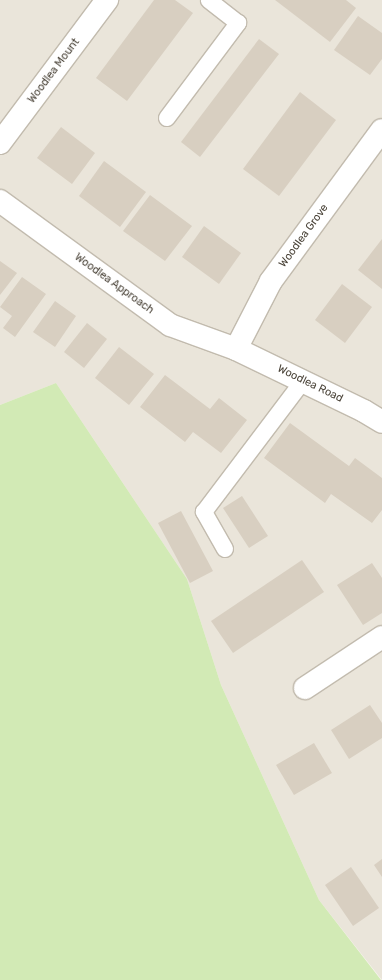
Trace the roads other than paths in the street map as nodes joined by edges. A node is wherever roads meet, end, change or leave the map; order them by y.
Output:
1 (107, 0) edge
2 (209, 0) edge
3 (167, 118) dead end
4 (382, 130) edge
5 (0, 143) edge
6 (0, 201) edge
7 (236, 348) junction
8 (303, 381) junction
9 (382, 422) edge
10 (225, 549) dead end
11 (382, 637) edge
12 (305, 688) dead end

1 - 5 street, Woodlea Mount
2 - 3 lane
4 - 7 street, Woodlea Grove
6 - 7 street, Woodlea Approach
7 - 8 street, Woodlea Road
8 - 9 street, Woodlea Road
8 - 10 lane
11 - 12 street

